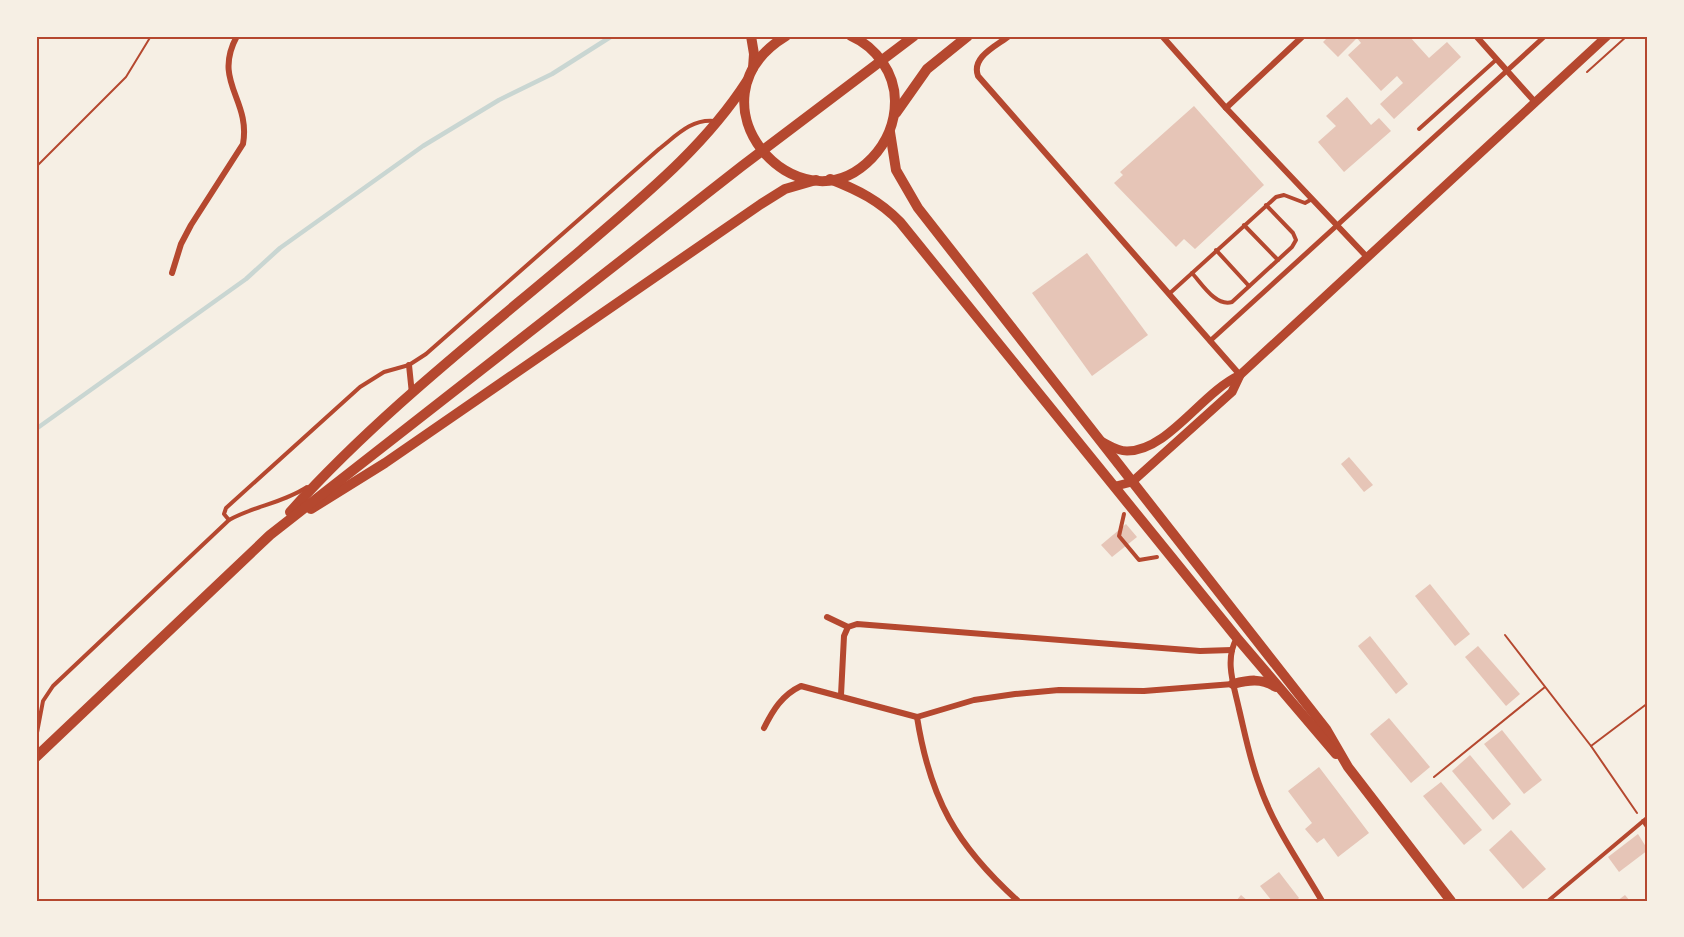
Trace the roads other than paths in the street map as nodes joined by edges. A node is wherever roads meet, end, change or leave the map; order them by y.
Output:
1 (237, 36) edge
2 (751, 36) edge
3 (786, 36) edge
4 (851, 36) edge
5 (914, 36) edge
6 (968, 36) edge
7 (1009, 36) edge
8 (1162, 36) edge
9 (1303, 36) edge
10 (1476, 36) edge
11 (1545, 36) edge
12 (1607, 36) edge
13 (1497, 59) junction
14 (753, 68) junction
15 (1507, 71) junction
16 (747, 81) junction
17 (1535, 102) junction
18 (1226, 108) junction
19 (894, 116) junction
20 (717, 121) junction
21 (1419, 129) dead end
22 (890, 132) junction
23 (830, 179) junction
24 (816, 180) junction
25 (1312, 199) junction
26 (1266, 205) junction
27 (1244, 225) junction
28 (1336, 225) junction
29 (1216, 250) junction
30 (1367, 257) junction
31 (1278, 260) junction
32 (172, 273) dead end
33 (1192, 273) junction
34 (1249, 286) junction
35 (1168, 294) junction
36 (1210, 341) junction
37 (410, 365) junction
38 (1240, 375) junction
39 (412, 394) junction
40 (1100, 440) junction
41 (321, 478) junction
42 (1132, 482) junction
43 (1116, 486) junction
44 (1124, 514) dead end
45 (229, 520) junction
46 (270, 535) junction
47 (1157, 557) dead end
48 (827, 617) dead end
49 (848, 627) junction
50 (1248, 630) junction
51 (1238, 638) junction
52 (1232, 650) junction
53 (1233, 684) junction
54 (1282, 693) junction
55 (841, 695) junction
56 (917, 717) junction
57 (764, 728) dead end
58 (36, 738) edge
59 (36, 757) edge
60 (1348, 767) junction
61 (1648, 817) edge
62 (1643, 821) junction
63 (1648, 828) edge
64 (1018, 901) edge
65 (1322, 901) edge
66 (1451, 901) edge
67 (1548, 901) edge

1 - 32 street
2 - 14 main road
3 - 14 main road
4 - 19 main road
5 - 46 main road
6 - 19 main road
7 - 35 street
8 - 18 street
9 - 18 street
10 - 13 street
11 - 15 street
12 - 17 street
13 - 15 street
13 - 21 lane
14 - 16 main road
15 - 17 street
15 - 28 street
16 - 20 main road
16 - 24 main road
17 - 30 street
18 - 25 street
19 - 22 main road
20 - 37 lane
20 - 39 main road
22 - 23 main road
22 - 40 main road
23 - 24 main road
23 - 43 main road
24 - 46 main road
25 - 26 lane
25 - 28 street
26 - 27 lane
26 - 31 lane
27 - 29 lane
27 - 31 lane
28 - 30 street
28 - 36 street
29 - 33 lane
29 - 34 lane
30 - 38 street
31 - 34 lane
33 - 34 lane
33 - 35 lane
35 - 36 street
36 - 38 street
37 - 39 street
37 - 45 lane
38 - 40 street
38 - 42 street
39 - 41 main road
40 - 42 main road
41 - 45 lane
41 - 46 main road
42 - 43 street
42 - 50 main road
43 - 51 main road
44 - 47 lane
45 - 58 lane
46 - 59 main road
48 - 49 street
49 - 52 street
49 - 55 street
50 - 51 main road
50 - 60 main road
51 - 52 street
51 - 54 main road
52 - 53 street
53 - 54 main road
53 - 56 street
53 - 65 street
54 - 60 main road
55 - 56 street
55 - 57 street
56 - 64 street
60 - 66 main road
61 - 62 lane
62 - 63 lane
62 - 67 lane

